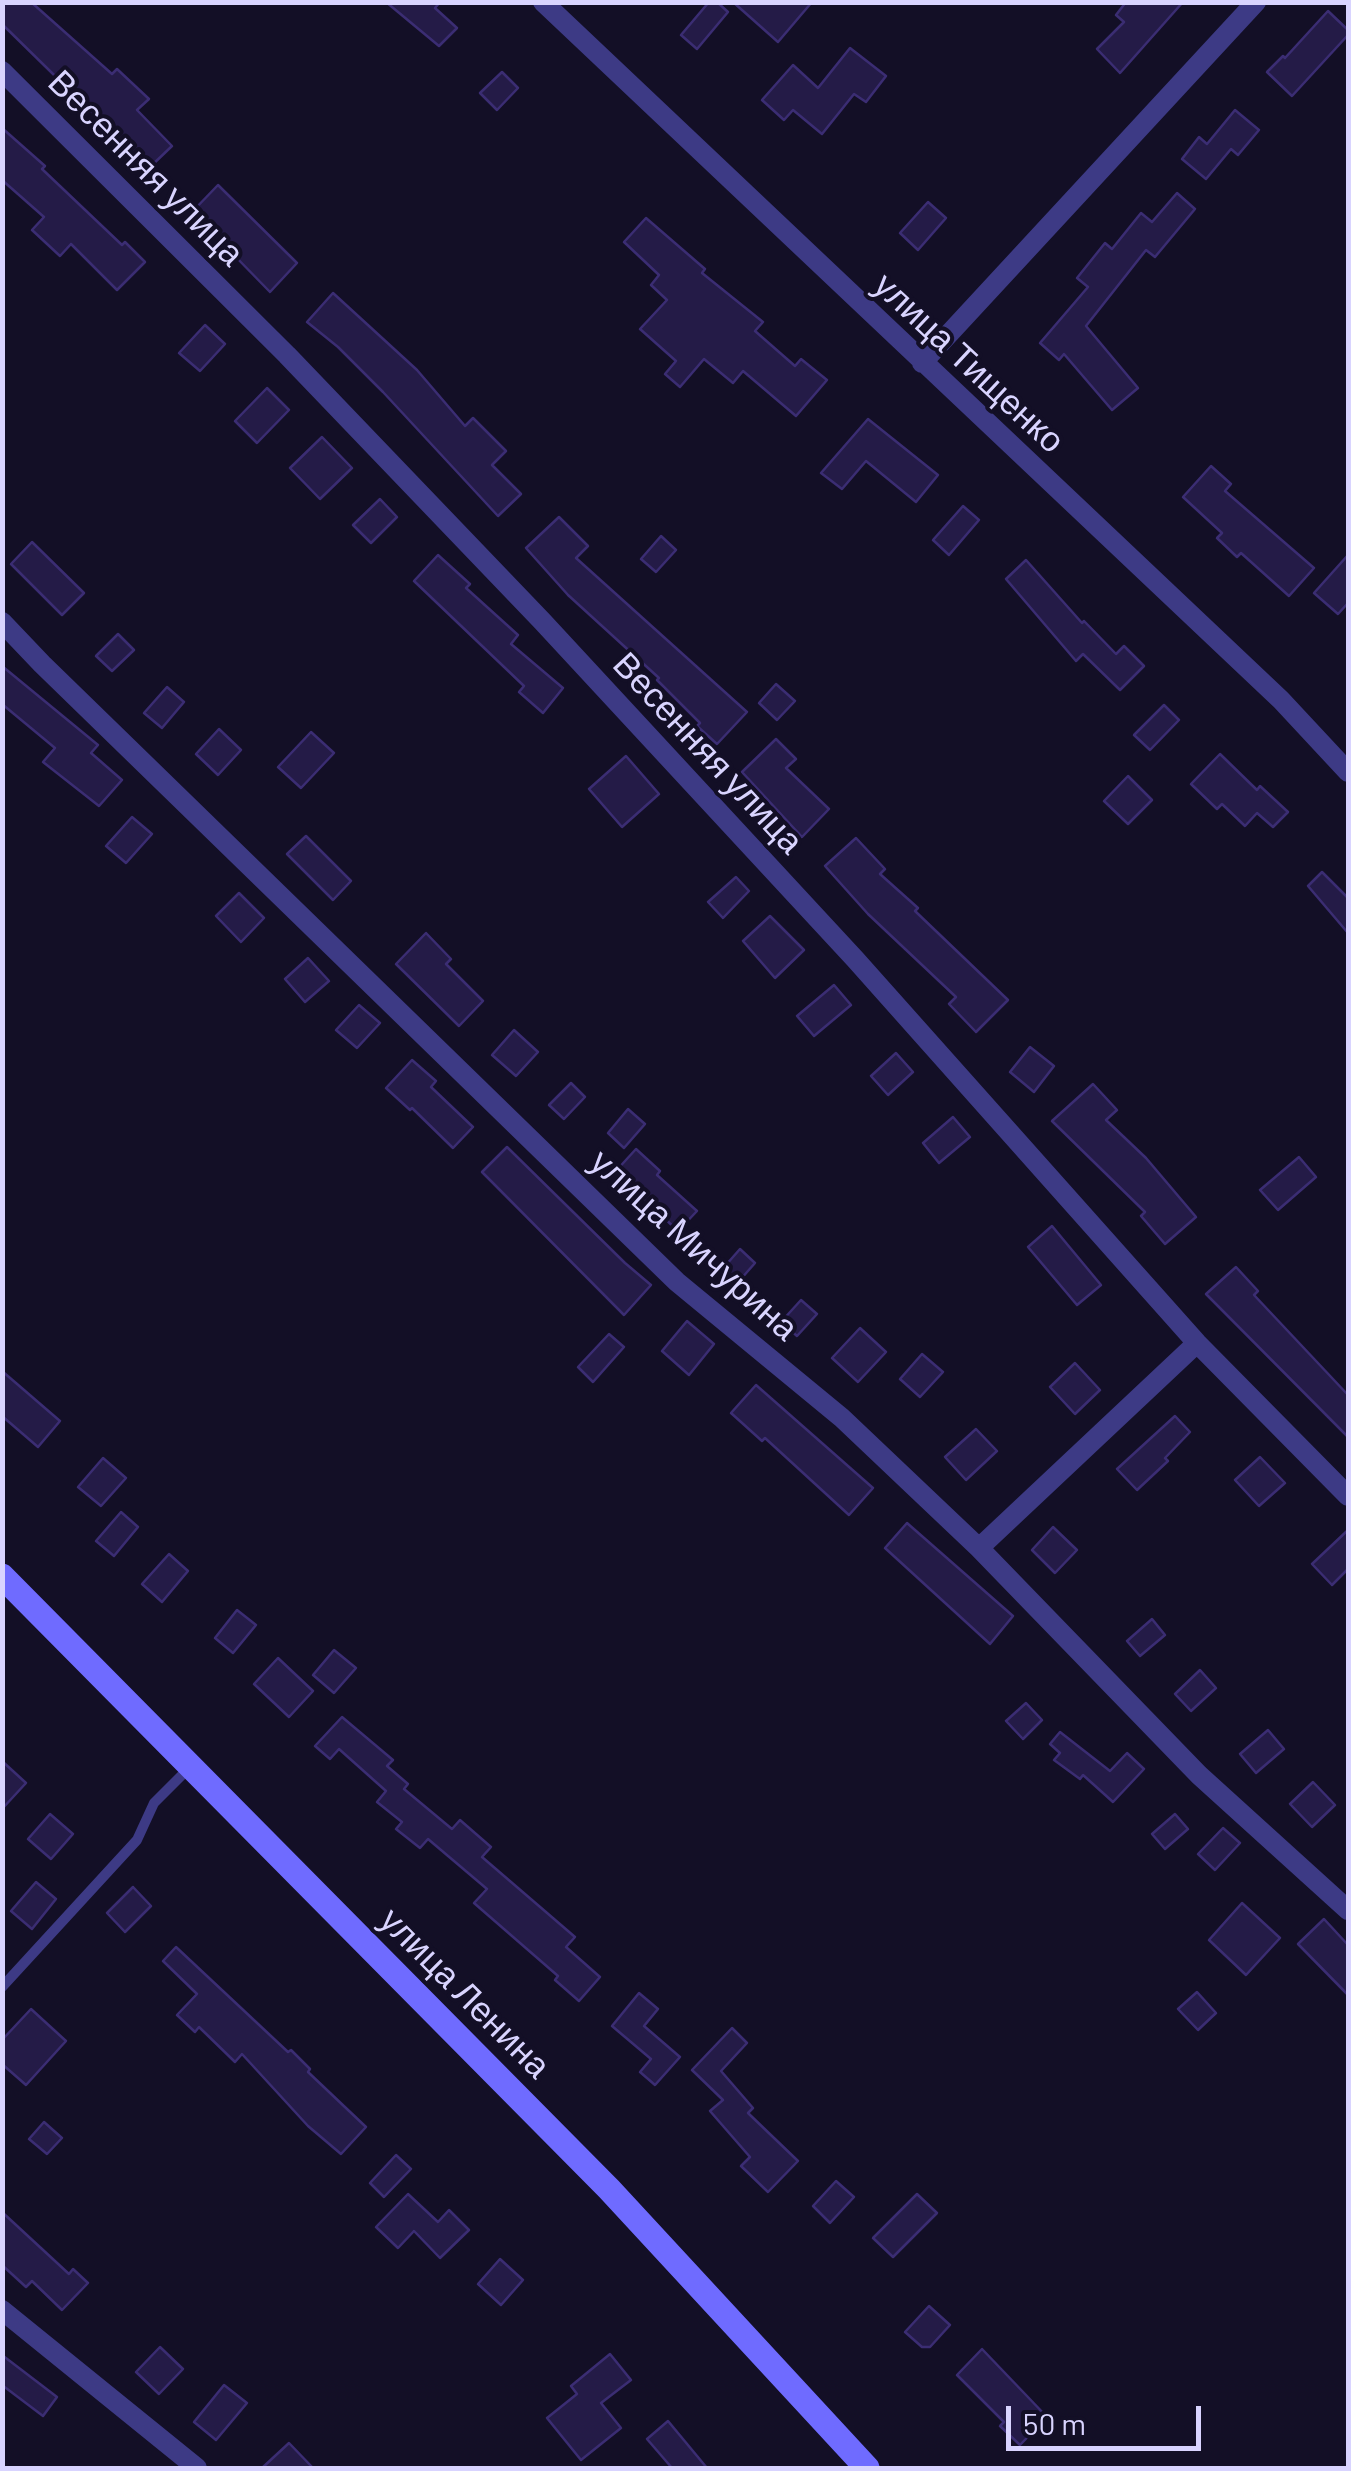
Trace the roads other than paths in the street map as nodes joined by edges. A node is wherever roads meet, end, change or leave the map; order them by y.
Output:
1 (543, 2) edge
2 (1256, 2) edge
3 (2, 70) edge
4 (922, 363) junction
5 (2, 622) edge
6 (1348, 772) edge
7 (1196, 1343) junction
8 (1348, 1496) edge
9 (979, 1548) junction
10 (2, 1576) edge
11 (191, 1765) junction
12 (1348, 1910) edge
13 (2, 1987) edge
14 (2, 2310) edge
15 (197, 2468) edge
16 (866, 2468) edge

1 - 4 street, улица Тищенко
2 - 4 street
3 - 7 street, Весенняя улица
4 - 6 street, улица Тищенко
5 - 9 street, улица Мичурина
7 - 8 street, Весенняя улица
7 - 9 street
9 - 12 street, улица Мичурина
10 - 11 main road, улица Ленина
11 - 13 lane
11 - 16 main road, улица Ленина
14 - 15 street

